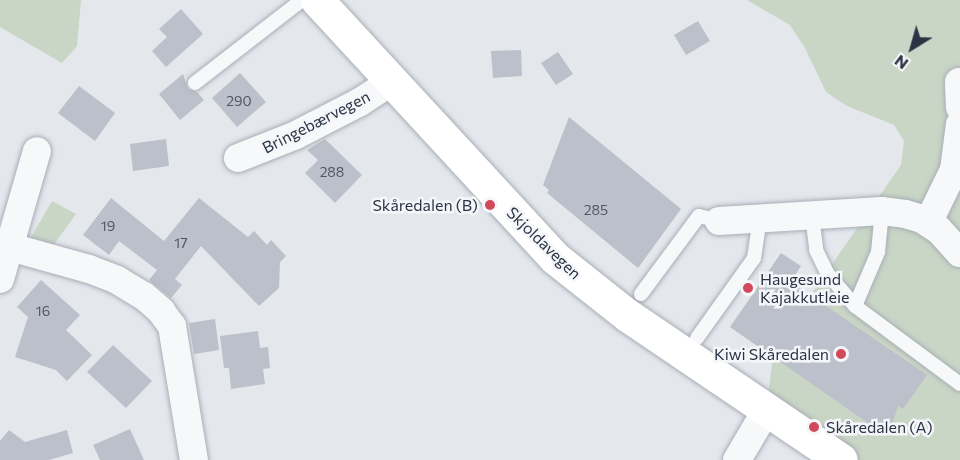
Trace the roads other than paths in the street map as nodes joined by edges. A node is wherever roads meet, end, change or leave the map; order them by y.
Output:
1 (302, 0) edge
2 (317, 0) edge
3 (392, 81) junction
4 (959, 82) edge
5 (195, 83) dead end
6 (960, 107) edge
7 (960, 124) edge
8 (37, 151) dead end
9 (238, 158) dead end
10 (957, 169) edge
11 (882, 211) junction
12 (812, 215) junction
13 (760, 218) junction
14 (719, 221) joint
15 (928, 223) junction
16 (10, 247) junction
17 (960, 253) edge
18 (0, 279) edge
19 (641, 294) dead end
20 (855, 306) junction
21 (697, 338) dead end
22 (960, 384) edge
23 (766, 409) junction
24 (194, 460) edge
25 (737, 460) edge
26 (841, 460) edge

1 - 5 lane
2 - 3 main road, Skjoldavegen
3 - 9 street, Bringebærvegen
3 - 23 main road, Skjoldavegen
4 - 6 street
7 - 10 street
8 - 16 street
10 - 15 street
11 - 12 street
11 - 15 street
11 - 20 lane
12 - 13 street
12 - 20 lane
13 - 14 street
13 - 21 lane
14 - 19 lane
15 - 17 street
16 - 18 street
16 - 24 street
20 - 22 lane
23 - 25 street
23 - 26 main road, Skjoldavegen

